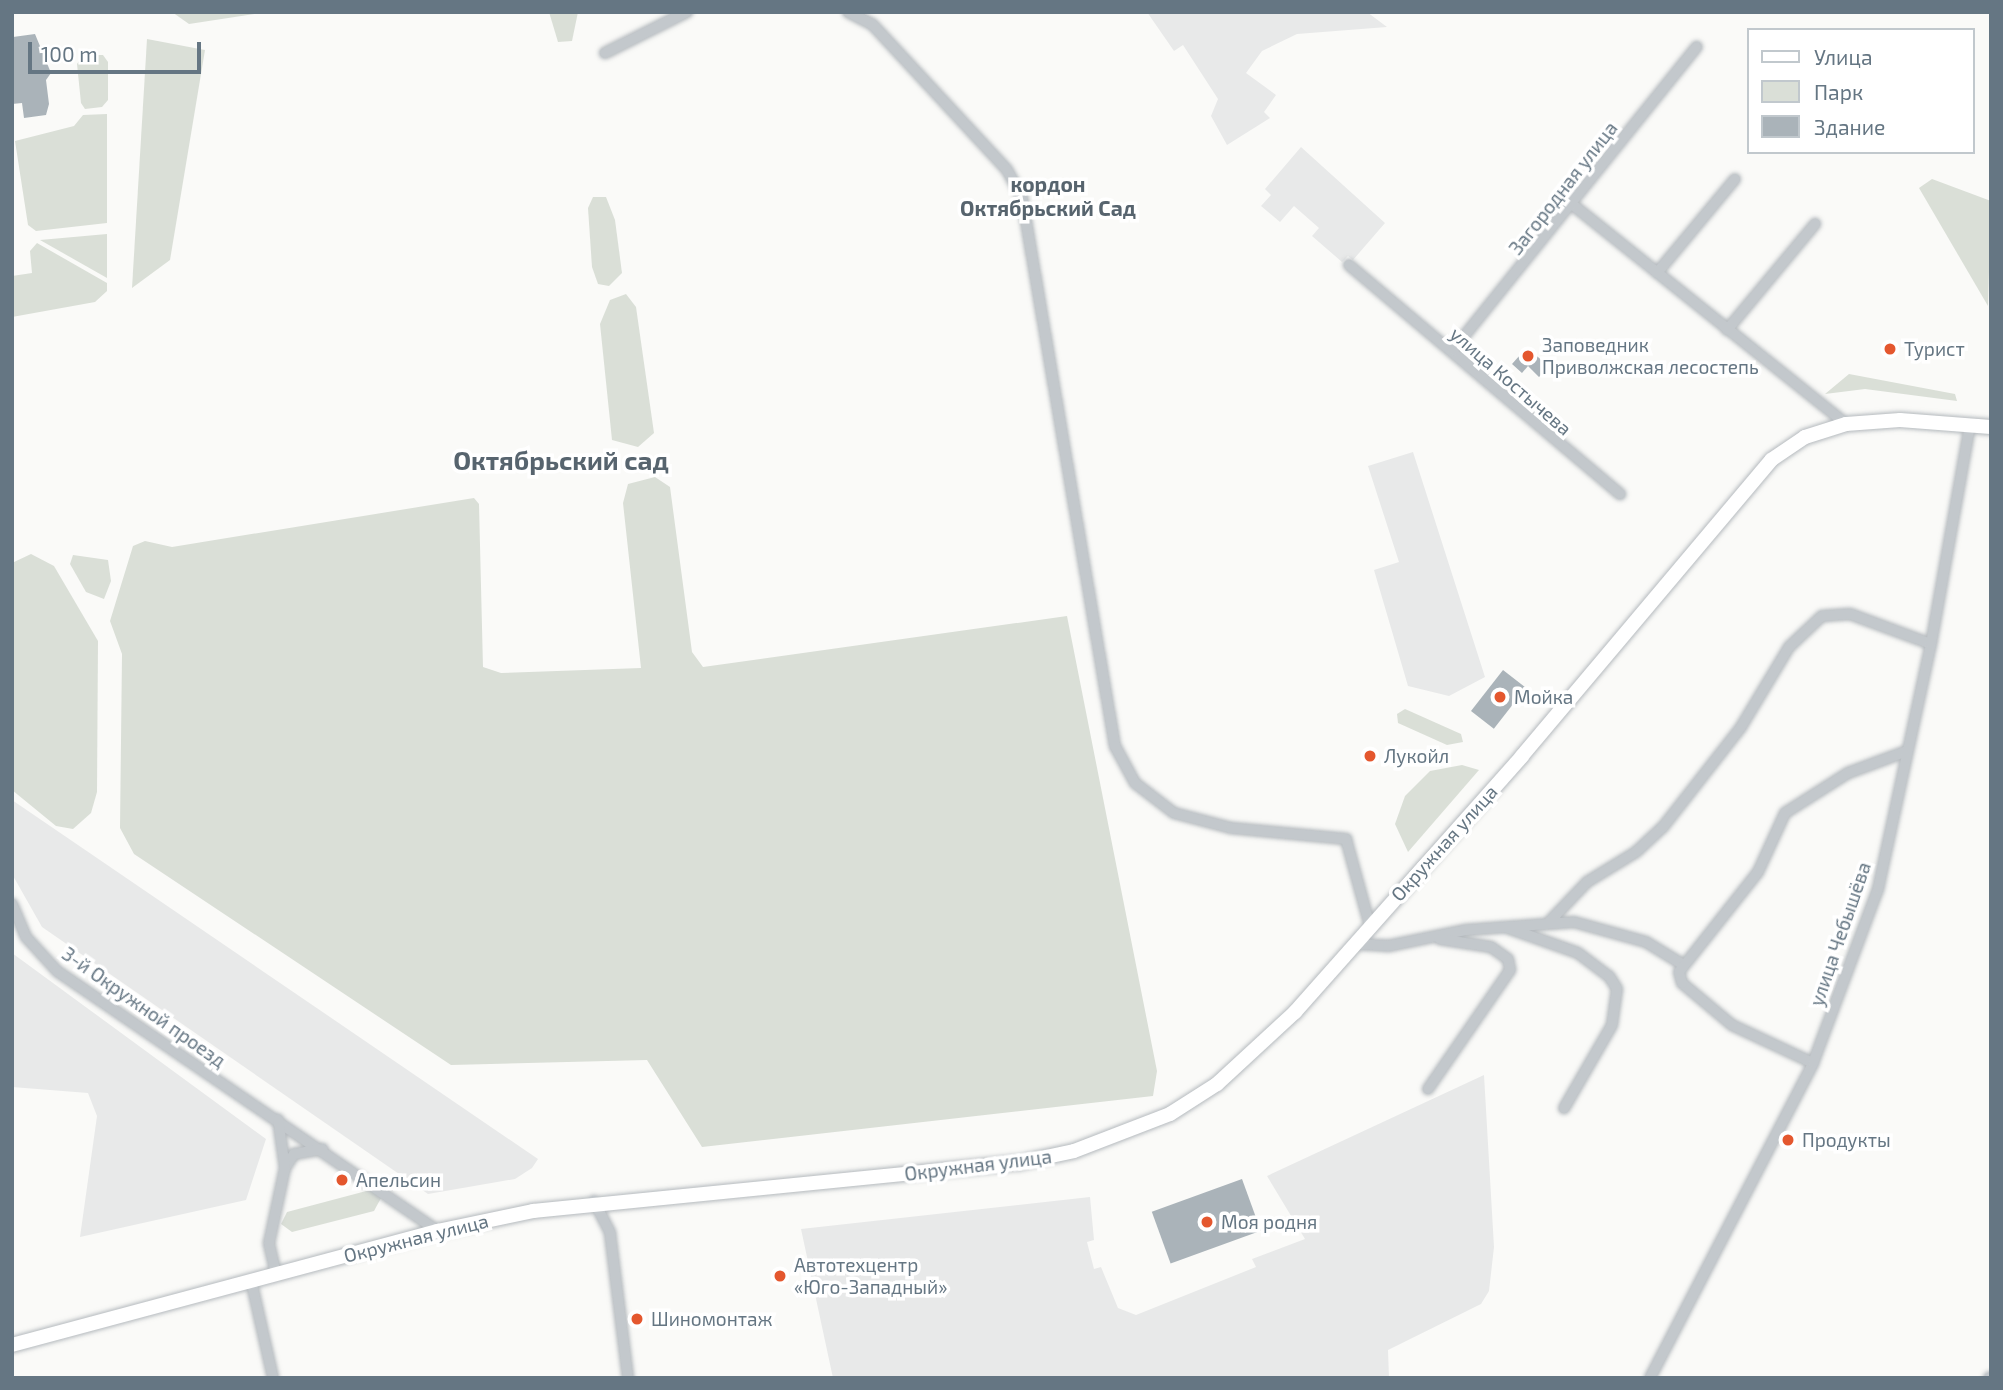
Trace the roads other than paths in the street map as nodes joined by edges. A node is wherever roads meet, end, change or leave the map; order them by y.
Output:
1 (687, 12) edge
2 (848, 12) edge
3 (1697, 47) dead end
4 (605, 53) dead end
5 (1735, 179) dead end
6 (1573, 205) junction
7 (1815, 224) dead end
8 (1349, 265) dead end
9 (1657, 273) junction
10 (1727, 330) junction
11 (1453, 350) junction
12 (1846, 424) junction
13 (1970, 425) junction
14 (1991, 427) edge
15 (1620, 494) dead end
16 (1931, 644) junction
17 (1907, 751) junction
18 (13, 910) edge
19 (1550, 921) junction
20 (1370, 926) junction
21 (1505, 926) junction
22 (1436, 938) junction
23 (1355, 944) junction
24 (1682, 964) junction
25 (1813, 1063) junction
26 (1428, 1089) dead end
27 (1564, 1108) dead end
28 (278, 1119) junction
29 (323, 1149) junction
30 (285, 1168) junction
31 (594, 1201) junction
32 (438, 1231) junction
33 (275, 1274) junction
34 (251, 1280) junction
35 (12, 1345) edge
36 (273, 1378) edge
37 (628, 1378) edge
38 (1650, 1378) edge

1 - 4 street
2 - 20 street
3 - 6 street, Загородная улица
5 - 9 street
6 - 9 street
6 - 11 street, Загородная улица
7 - 10 street
8 - 11 street, улица Костычева
9 - 10 street
10 - 12 street
11 - 15 street, улица Костычева
12 - 13 main road, Окружная улица
12 - 20 main road, Окружная улица
13 - 14 main road, Окружная улица
13 - 16 street, улица Чебышёва
16 - 17 street, улица Чебышёва
16 - 19 street
17 - 24 street
17 - 25 street, улица Чебышёва
18 - 28 street, 3-й Окружной проезд
19 - 21 street
19 - 24 street
20 - 23 main road, Окружная улица
21 - 22 street
21 - 27 street
22 - 23 street
22 - 26 street
23 - 31 main road, Окружная улица
24 - 25 street
25 - 38 street, улица Чебышёва
28 - 29 street, 3-й Окружной проезд
28 - 30 street
29 - 30 street
29 - 32 street, 3-й Окружной проезд
30 - 33 street
31 - 32 main road, Окружная улица
31 - 37 street
32 - 33 main road, Окружная улица
33 - 34 main road, Окружная улица
34 - 35 main road, Окружная улица
34 - 36 street

